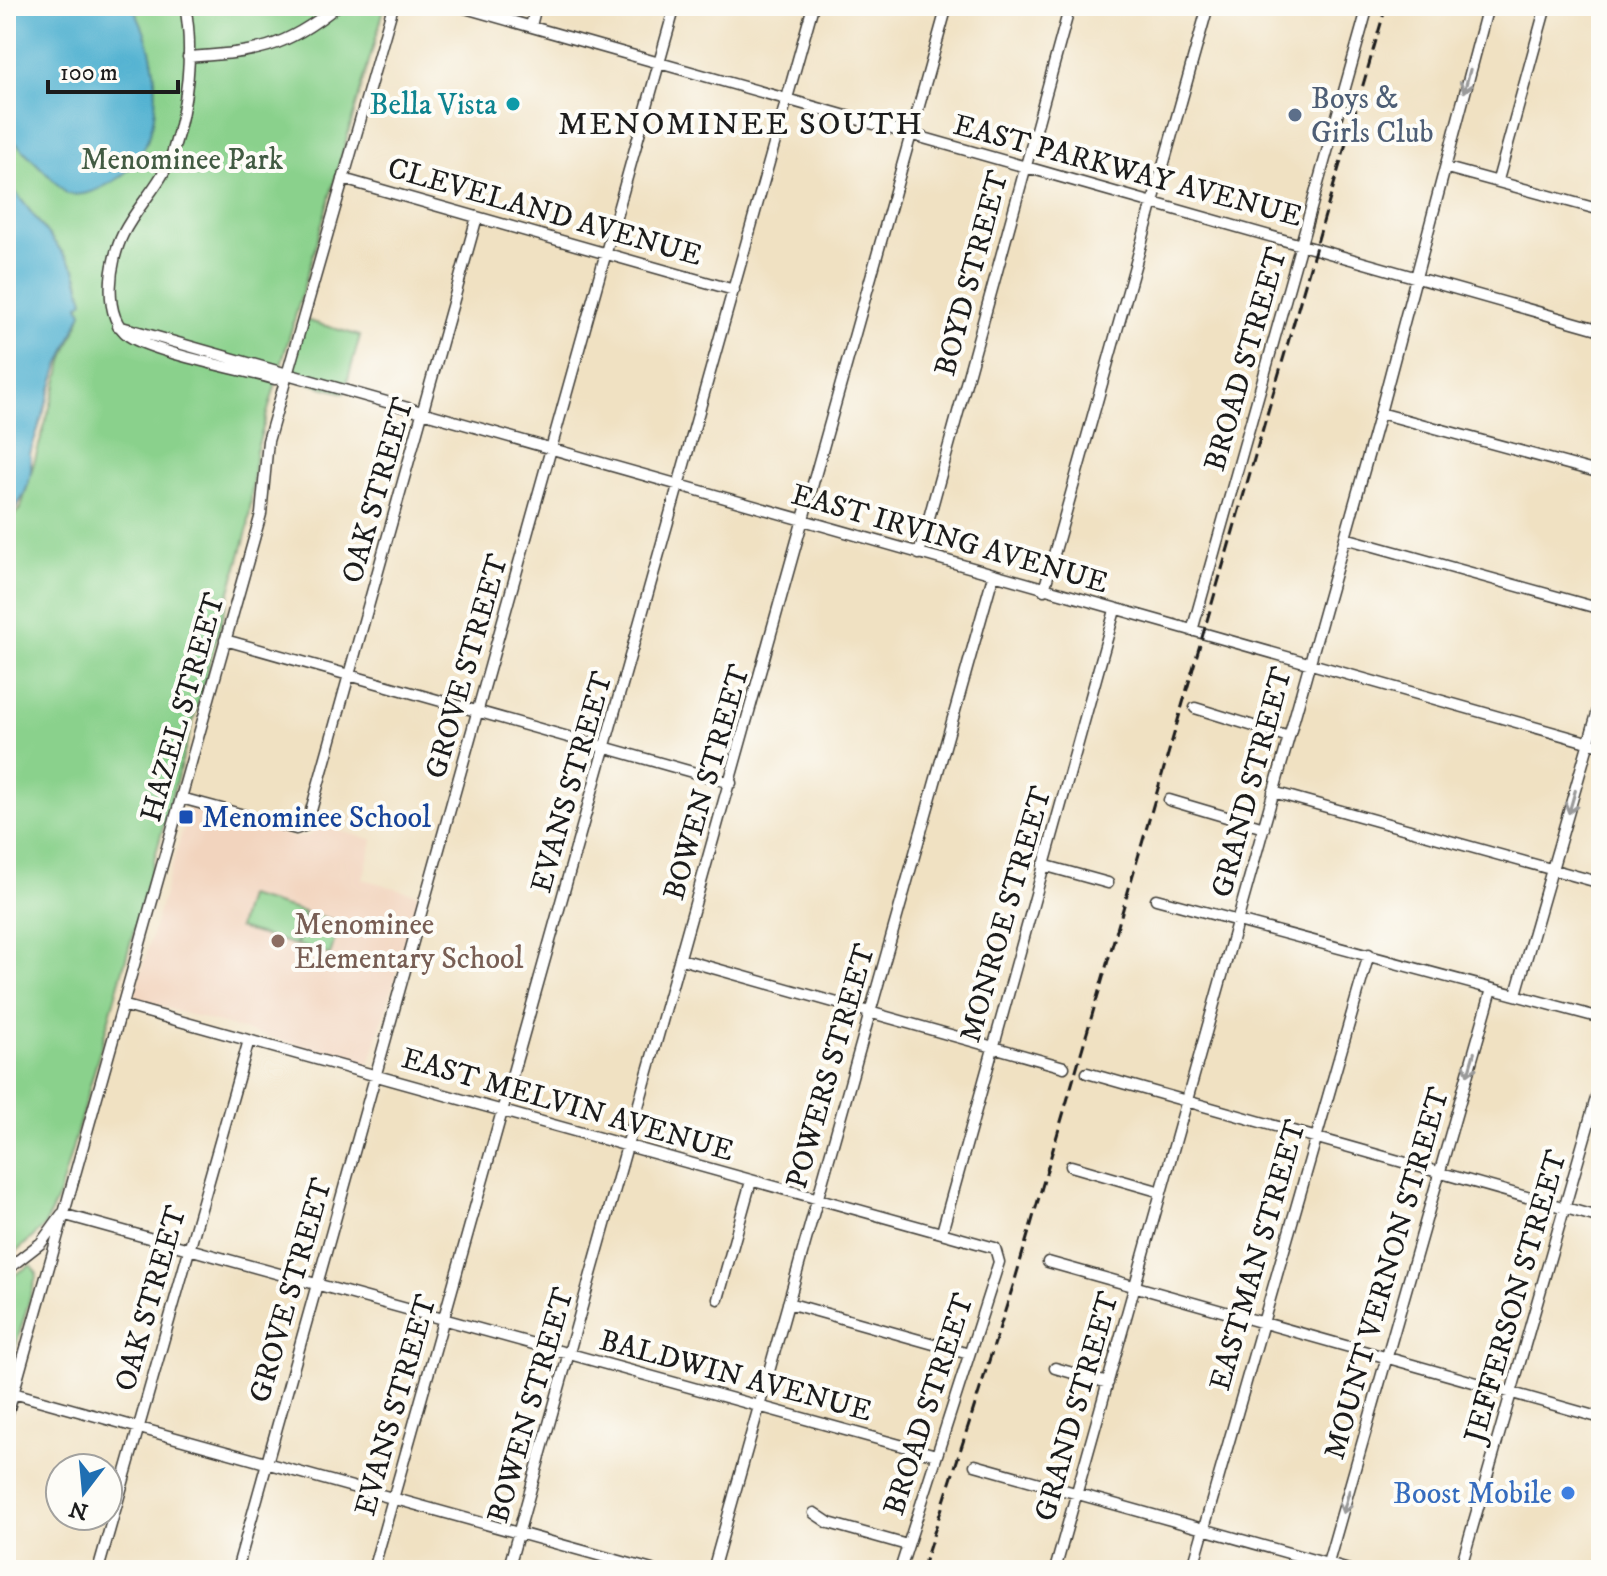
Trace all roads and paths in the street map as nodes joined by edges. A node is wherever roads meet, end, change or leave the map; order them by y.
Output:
1 (185, 6) edge
2 (337, 6) edge
3 (393, 6) edge
4 (458, 6) edge
5 (536, 6) edge
6 (675, 6) edge
7 (813, 6) edge
8 (947, 6) edge
9 (1070, 6) edge
10 (1208, 6) edge
11 (1368, 6) edge
12 (1488, 6) edge
13 (1546, 6) edge
14 (531, 26) junction
15 (188, 57) junction
16 (659, 62) junction
17 (787, 100) junction
18 (912, 136) junction
19 (1025, 166) junction
20 (1447, 168) junction
21 (343, 179) junction
22 (1498, 180) junction
23 (1152, 201) junction
24 (1601, 210) edge
25 (477, 217) junction
26 (1303, 244) junction
27 (606, 253) junction
28 (1417, 278) junction
29 (734, 290) junction
30 (1601, 330) edge
31 (286, 377) junction
32 (1380, 413) junction
33 (422, 415) junction
34 (552, 451) junction
35 (1601, 473) edge
36 (678, 487) junction
37 (805, 522) junction
38 (1345, 538) junction
39 (919, 554) junction
40 (993, 576) junction
41 (1044, 590) junction
42 (1601, 609) edge
43 (1115, 610) junction
44 (1192, 631) junction
45 (225, 640) junction
46 (1308, 664) junction
47 (351, 674) junction
48 (1601, 700) edge
49 (1195, 708) dead end
50 (478, 710) junction
51 (1289, 737) junction
52 (1589, 742) junction
53 (1601, 746) edge
54 (605, 748) junction
55 (731, 783) junction
56 (1273, 792) junction
57 (181, 798) junction
58 (1169, 800) dead end
59 (1264, 828) junction
60 (1043, 865) junction
61 (1552, 869) junction
62 (1108, 883) dead end
63 (1601, 883) edge
64 (1156, 899) dead end
65 (1238, 918) junction
66 (1369, 954) junction
67 (681, 959) junction
68 (1492, 989) junction
69 (1516, 994) junction
70 (122, 1005) junction
71 (870, 1012) junction
72 (1601, 1018) edge
73 (249, 1040) junction
74 (993, 1047) junction
75 (1064, 1067) dead end
76 (1087, 1073) dead end
77 (375, 1075) junction
78 (1601, 1081) edge
79 (1187, 1101) junction
80 (502, 1111) junction
81 (1316, 1138) junction
82 (628, 1147) junction
83 (1071, 1166) dead end
84 (1441, 1173) junction
85 (751, 1181) junction
86 (1161, 1192) junction
87 (818, 1199) junction
88 (1566, 1208) junction
89 (62, 1214) junction
90 (1601, 1218) edge
91 (942, 1232) junction
92 (190, 1247) junction
93 (999, 1252) joint
94 (1048, 1262) dead end
95 (6, 1270) edge
96 (317, 1283) junction
97 (1135, 1285) junction
98 (718, 1299) dead end
99 (788, 1303) junction
100 (445, 1319) junction
101 (1263, 1321) junction
102 (569, 1353) junction
103 (969, 1354) junction
104 (1387, 1357) junction
105 (1055, 1368) dead end
106 (1108, 1383) junction
107 (9, 1392) edge
108 (1513, 1393) junction
109 (759, 1405) junction
110 (1601, 1418) edge
111 (6, 1419) edge
112 (138, 1427) junction
113 (936, 1455) junction
114 (266, 1463) junction
115 (975, 1465) dead end
116 (1076, 1494) junction
117 (394, 1497) junction
118 (814, 1513) dead end
119 (1203, 1530) junction
120 (518, 1533) junction
121 (907, 1545) junction
122 (1600, 1554) edge
123 (632, 1567) edge
124 (1327, 1567) edge
125 (98, 1570) edge
126 (237, 1570) edge
127 (373, 1570) edge
128 (508, 1570) edge
129 (652, 1570) edge
130 (713, 1570) edge
131 (900, 1570) edge
132 (1055, 1570) edge
133 (1192, 1570) edge
134 (1349, 1570) edge
135 (1460, 1570) edge
136 (1595, 1570) edge

1 - 15 street
2 - 15 street
3 - 21 street, HAZEL STREET
4 - 14 street, EAST PARKWAY AVENUE
5 - 14 street
6 - 16 street, GROVE STREET
7 - 17 street, EVANS STREET
8 - 18 street, BOWEN STREET
9 - 19 street, BOYD STREET
10 - 23 street
11 - 26 street, BROAD STREET
12 -> 20 street, GRAND STREET
13 - 22 street
14 - 16 street, EAST PARKWAY AVENUE
15 - 31 street, EAST IRVING AVENUE
16 - 17 street, EAST PARKWAY AVENUE
16 - 27 street, GROVE STREET
17 - 18 street, EAST PARKWAY AVENUE
17 - 29 street, EVANS STREET
18 - 19 street, EAST PARKWAY AVENUE
18 - 37 street, BOWEN STREET
19 - 23 street, EAST PARKWAY AVENUE
19 - 39 street, BOYD STREET
20 - 22 street
20 - 28 street, GRAND STREET
21 - 25 street, CLEVELAND AVENUE
21 - 31 street, HAZEL STREET
22 - 24 street
23 - 26 street, EAST PARKWAY AVENUE
23 - 41 street
25 - 27 street, CLEVELAND AVENUE
25 - 33 street, OAK STREET
26 - 28 street, EAST PARKWAY AVENUE
26 - 44 street, BROAD STREET
27 - 29 street, CLEVELAND AVENUE
27 - 34 street, GROVE STREET
28 - 30 street, EAST PARKWAY AVENUE
28 - 32 street, GRAND STREET
29 - 36 street, EVANS STREET
31 - 33 street, EAST IRVING AVENUE
31 - 45 street, HAZEL STREET
32 - 35 street
32 - 38 street, GRAND STREET
33 - 34 street, EAST IRVING AVENUE
33 - 47 street, OAK STREET
34 - 36 street, EAST IRVING AVENUE
34 - 50 street, GROVE STREET
36 - 37 street, EAST IRVING AVENUE
36 - 54 street, EVANS STREET
37 - 39 street, EAST IRVING AVENUE
37 - 55 street, BOWEN STREET
38 - 42 street
38 - 46 street, GRAND STREET
39 - 40 street, EAST IRVING AVENUE
40 - 41 street, EAST IRVING AVENUE
40 - 71 street, POWERS STREET
41 - 43 street, EAST IRVING AVENUE
43 - 44 street, EAST IRVING AVENUE
43 - 60 street, MONROE STREET
44 - 46 street, EAST IRVING AVENUE
45 - 47 street
45 - 57 street, HAZEL STREET
46 - 51 street, GRAND STREET
46 - 52 street, EAST IRVING AVENUE
47 - 50 street
47 - 57 street, OAK STREET
48 - 52 street
49 - 51 street
50 - 54 street
50 - 77 street, GROVE STREET
51 - 56 street, GRAND STREET
52 - 53 street, EAST IRVING AVENUE
52 -> 61 street
54 - 55 street
54 - 80 street, EVANS STREET
55 - 67 street, BOWEN STREET
56 - 59 street, GRAND STREET
56 - 61 street
57 - 70 street, HAZEL STREET
58 - 59 street
59 - 65 street, GRAND STREET
60 - 62 street
60 - 74 street, MONROE STREET
61 - 63 street
61 - 69 street
64 - 65 street
65 - 66 street
65 - 79 street, GRAND STREET
66 - 68 street
66 - 81 street, EASTMAN STREET
67 - 71 street
67 - 82 street, BOWEN STREET
68 - 69 street
68 -> 84 street, MOUNT VERNON STREET
69 - 72 street
70 - 73 street, EAST MELVIN AVENUE
70 - 89 street, HAZEL STREET
71 - 74 street
71 - 87 street, POWERS STREET
73 - 77 street, EAST MELVIN AVENUE
73 - 92 street, OAK STREET
74 - 75 street
74 - 91 street, MONROE STREET
76 - 79 street
77 - 80 street, EAST MELVIN AVENUE
77 - 96 street, GROVE STREET
78 - 88 street, JEFFERSON STREET
79 - 81 street
79 - 86 street, GRAND STREET
80 - 82 street, EAST MELVIN AVENUE
80 - 100 street, EVANS STREET
81 - 84 street
81 - 101 street, EASTMAN STREET
82 - 85 street, EAST MELVIN AVENUE
82 - 102 street, BOWEN STREET
83 - 86 street
84 - 88 street
84 - 104 street, MOUNT VERNON STREET
85 - 87 street, EAST MELVIN AVENUE
85 - 98 street
86 - 97 street, GRAND STREET
87 - 91 street, EAST MELVIN AVENUE
87 - 99 street, POWERS STREET
88 - 90 street
88 - 108 street, JEFFERSON STREET
89 - 92 street, BALDWIN AVENUE
89 - 95 street
89 - 107 street, HAZEL STREET
91 - 93 street, EAST MELVIN AVENUE
92 - 96 street, BALDWIN AVENUE
92 - 112 street, OAK STREET
93 - 103 street, BROAD STREET
94 - 97 street
96 - 100 street, BALDWIN AVENUE
96 - 114 street, GROVE STREET
97 - 101 street
97 - 106 street, GRAND STREET
99 - 103 street
99 - 109 street, POWERS STREET
100 - 102 street, BALDWIN AVENUE
100 - 117 street, EVANS STREET
101 - 104 street
101 - 119 street, EASTMAN STREET
102 - 109 street, BALDWIN AVENUE
102 - 120 street, BOWEN STREET
103 - 113 street, BROAD STREET
104 - 108 street
104 -> 124 street, MOUNT VERNON STREET
105 - 106 street
106 - 116 street, GRAND STREET
107 - 111 street, HAZEL STREET
107 - 112 street
108 - 110 street
108 - 135 street, JEFFERSON STREET
109 - 113 street, BALDWIN AVENUE
109 - 130 street, POWERS STREET
112 - 114 street
112 - 125 street, OAK STREET
113 - 121 street, BROAD STREET
114 - 117 street
114 - 126 street, GROVE STREET
115 - 116 street
116 - 119 street
116 - 132 street, GRAND STREET
117 - 120 street
117 - 127 street, EVANS STREET
118 - 121 street
119 - 124 street
119 - 133 street, EASTMAN STREET
120 - 123 street
120 - 128 street, BOWEN STREET
121 - 131 street, BROAD STREET
122 - 136 main road
123 - 129 street
124 - 134 street

